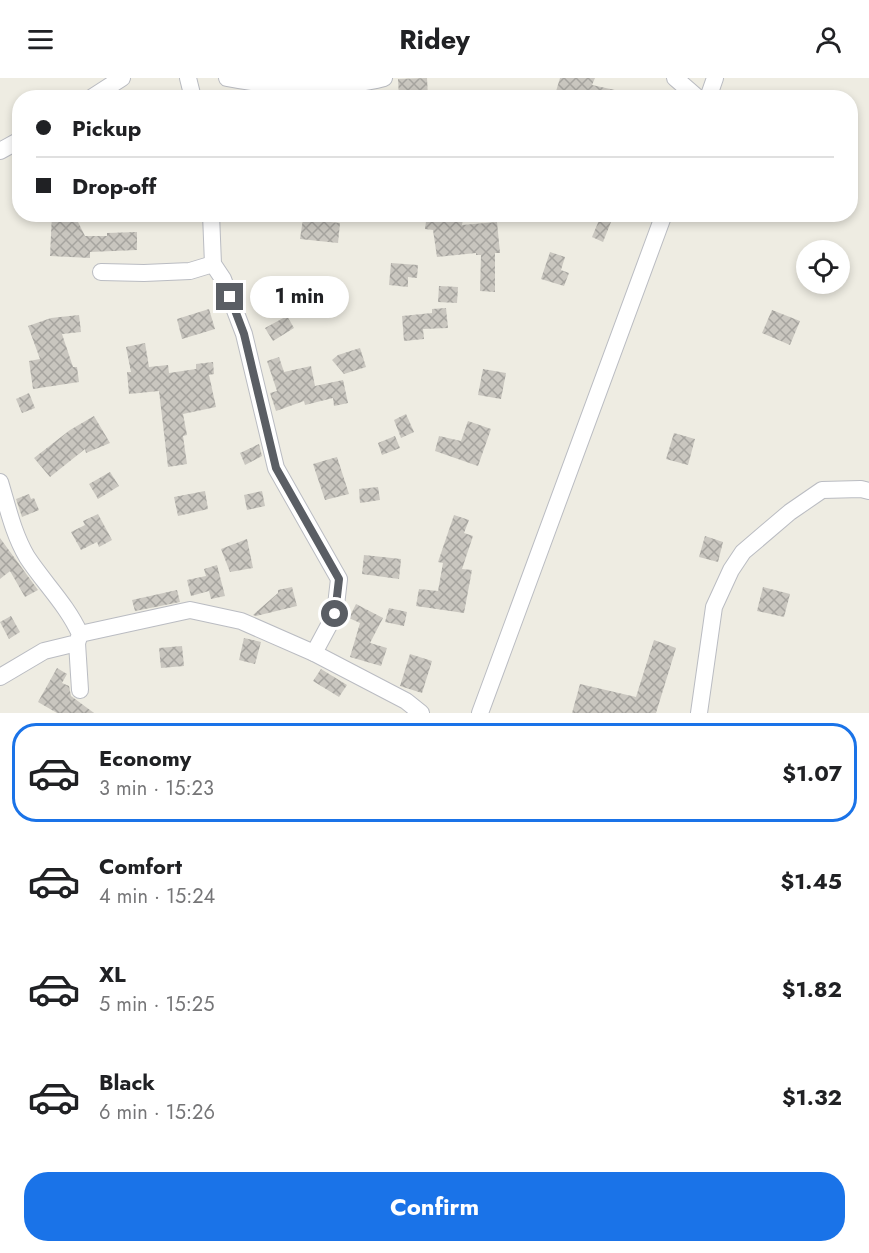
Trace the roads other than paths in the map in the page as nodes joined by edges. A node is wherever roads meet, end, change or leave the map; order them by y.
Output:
1 (122, 78) edge
2 (226, 78) edge
3 (384, 78) edge
4 (675, 78) edge
5 (103, 90) edge
6 (689, 90) edge
7 (211, 222) edge
8 (661, 222) edge
9 (213, 264) junction
10 (101, 272) dead end
11 (0, 482) edge
12 (869, 491) edge
13 (78, 638) junction
14 (314, 653) junction
15 (0, 676) edge
16 (80, 690) dead end
17 (421, 713) edge
18 (480, 713) edge
19 (699, 713) edge

1 - 5 street
2 - 3 street
4 - 6 street
7 - 9 street
8 - 18 street
9 - 10 street
9 - 14 street
11 - 13 street
12 - 19 street
13 - 14 street
13 - 15 street
13 - 16 street
14 - 17 street

